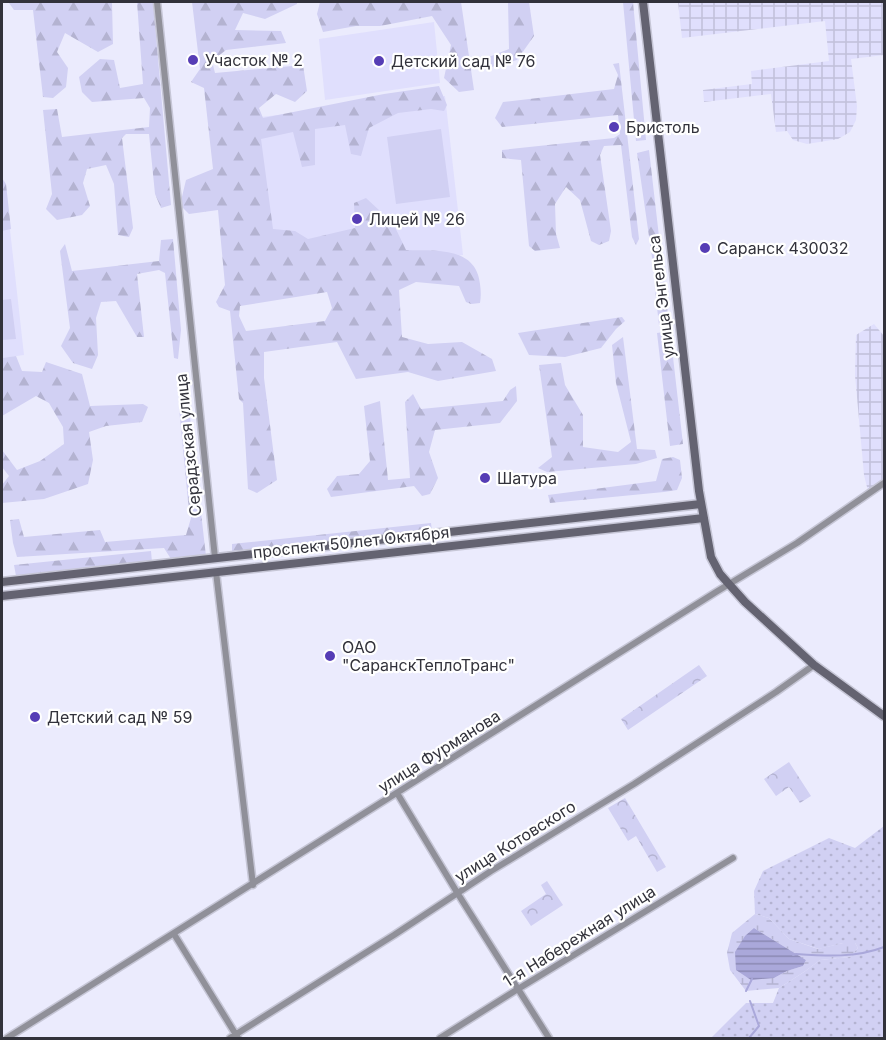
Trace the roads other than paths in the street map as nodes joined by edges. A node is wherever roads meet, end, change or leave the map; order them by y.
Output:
1 (157, 2) edge
2 (643, 2) edge
3 (885, 483) edge
4 (701, 504) junction
5 (704, 518) junction
6 (215, 558) junction
7 (216, 572) junction
8 (2, 582) edge
9 (728, 585) junction
10 (2, 596) edge
11 (814, 665) junction
12 (885, 716) edge
13 (397, 794) junction
14 (733, 858) dead end
15 (253, 885) junction
16 (458, 894) junction
17 (174, 934) junction
18 (518, 989) junction
19 (235, 1037) edge
20 (7, 1038) edge
21 (440, 1038) edge
22 (549, 1038) edge

1 - 6 street, Серадзская улица
2 - 4 main road, улица Энгельса
3 - 9 street, улица Фурманова
4 - 5 main road, улица Энгельса
4 - 6 main road, проспект 50 лет Октября
5 - 7 main road, проспект 50 лет Октября
5 - 9 main road, улица Энгельса
6 - 7 main road, Серадзская улица
6 - 8 main road, проспект 50 лет Октября
7 - 10 main road, проспект 50 лет Октября
7 - 15 street, Серадзская улица
9 - 11 main road, улица Энгельса
9 - 13 street, улица Фурманова
11 - 12 main road, улица Энгельса
11 - 16 street, улица Котовского
13 - 15 street, улица Фурманова
13 - 16 street
14 - 18 street, 1-я Набережная улица
15 - 17 street, улица Фурманова
16 - 18 street
16 - 19 street, улица Котовского
17 - 19 street
17 - 20 street, улица Фурманова
18 - 21 street, 1-я Набережная улица
18 - 22 street

